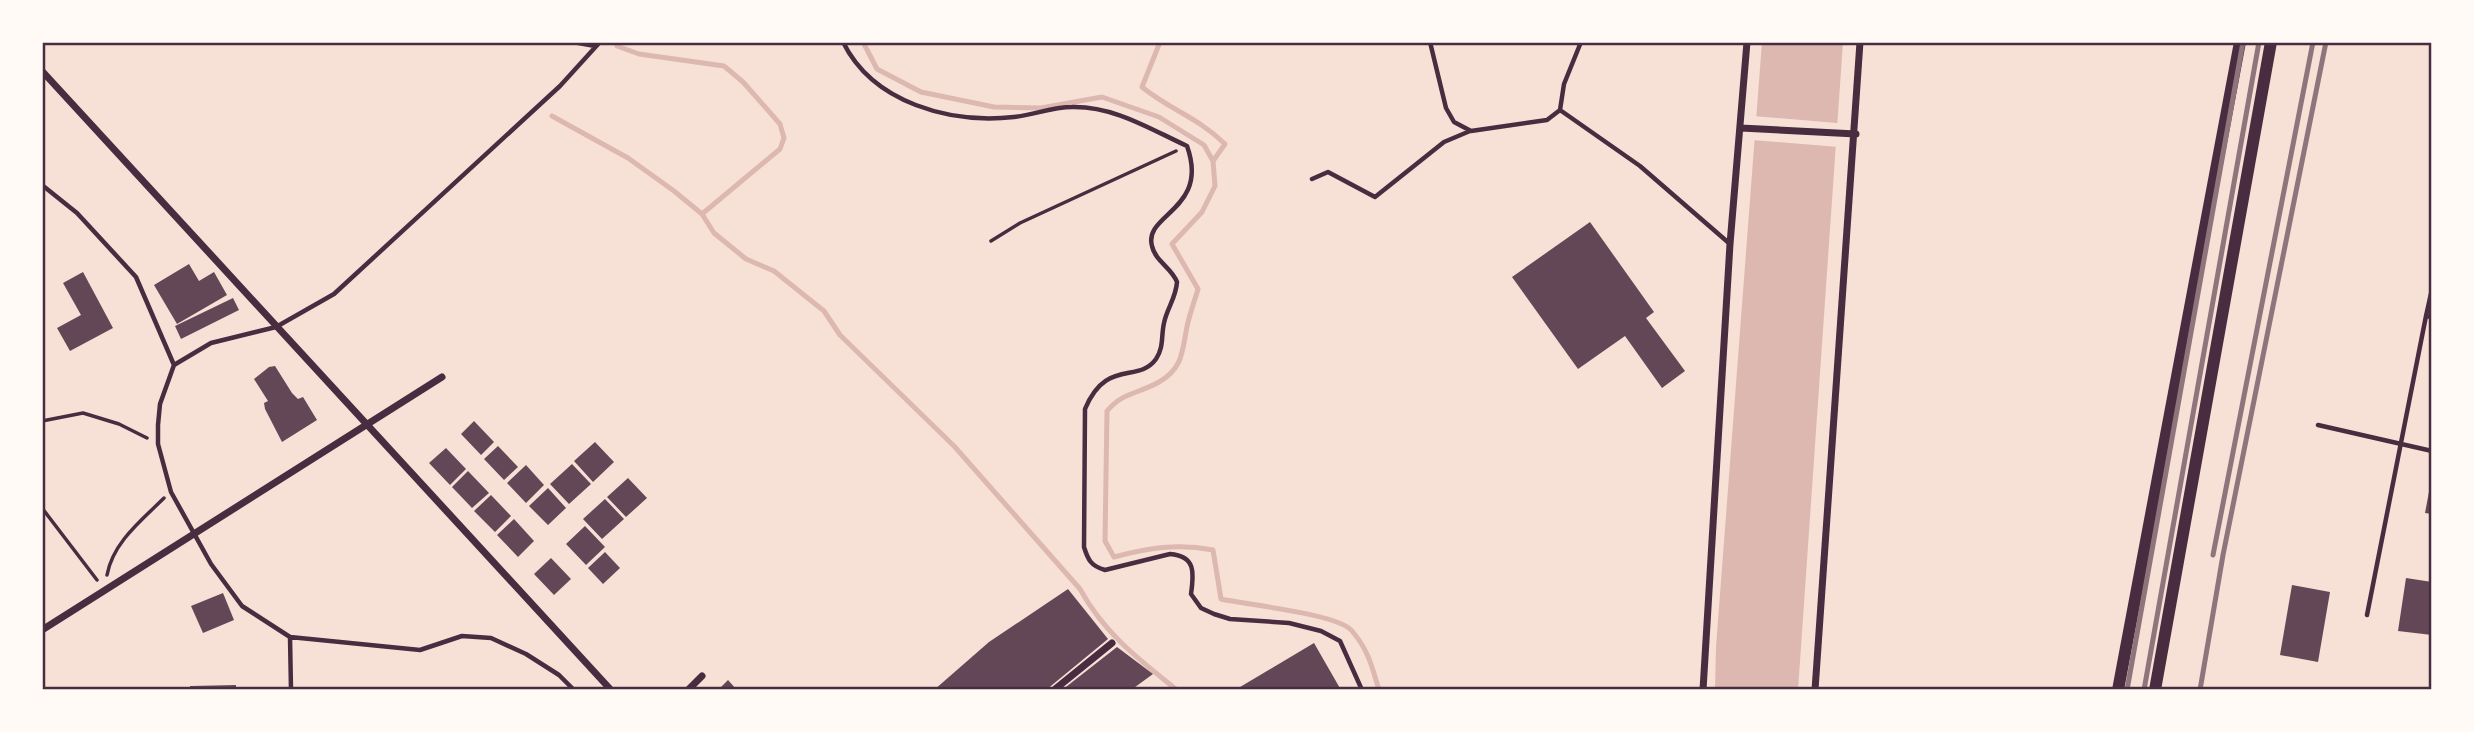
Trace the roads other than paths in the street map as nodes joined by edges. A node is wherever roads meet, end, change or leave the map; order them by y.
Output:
1 (573, 42) edge
2 (843, 42) edge
3 (1430, 42) edge
4 (1581, 42) edge
5 (1747, 42) edge
6 (1860, 42) edge
7 (2240, 42) edge
8 (2271, 42) edge
9 (598, 44) edge
10 (42, 71) edge
11 (1560, 110) junction
12 (1741, 128) junction
13 (1471, 131) junction
14 (1856, 134) junction
15 (1312, 178) dead end
16 (42, 185) edge
17 (1730, 244) junction
18 (2432, 289) edge
19 (2429, 317) edge
20 (276, 327) junction
21 (174, 365) junction
22 (442, 377) dead end
23 (368, 424) junction
24 (2319, 425) dead end
25 (2402, 445) junction
26 (2432, 451) edge
27 (196, 534) junction
28 (2367, 615) dead end
29 (42, 630) edge
30 (290, 637) junction
31 (1112, 643) dead end
32 (702, 676) dead end
33 (290, 690) edge
34 (574, 690) edge
35 (611, 690) edge
36 (688, 690) edge
37 (1054, 690) edge
38 (1362, 690) edge
39 (1703, 690) edge
40 (1815, 690) edge
41 (2118, 690) edge
42 (2155, 690) edge

1 - 9 lane
2 - 38 lane
3 - 13 lane
4 - 11 lane
5 - 12 street
6 - 14 street
7 - 41 main road
8 - 42 main road
9 - 20 lane
10 - 20 street
11 - 13 lane
11 - 17 lane
12 - 14 street
12 - 17 street
13 - 15 lane
14 - 40 street
16 - 21 lane
17 - 39 street
18 - 19 lane
19 - 25 lane
20 - 21 lane
20 - 23 street
21 - 27 lane
22 - 23 street
23 - 27 street
23 - 35 street
24 - 25 lane
25 - 26 lane
25 - 28 lane
27 - 29 street
27 - 30 lane
30 - 33 lane
30 - 34 lane
31 - 37 street
32 - 36 street

